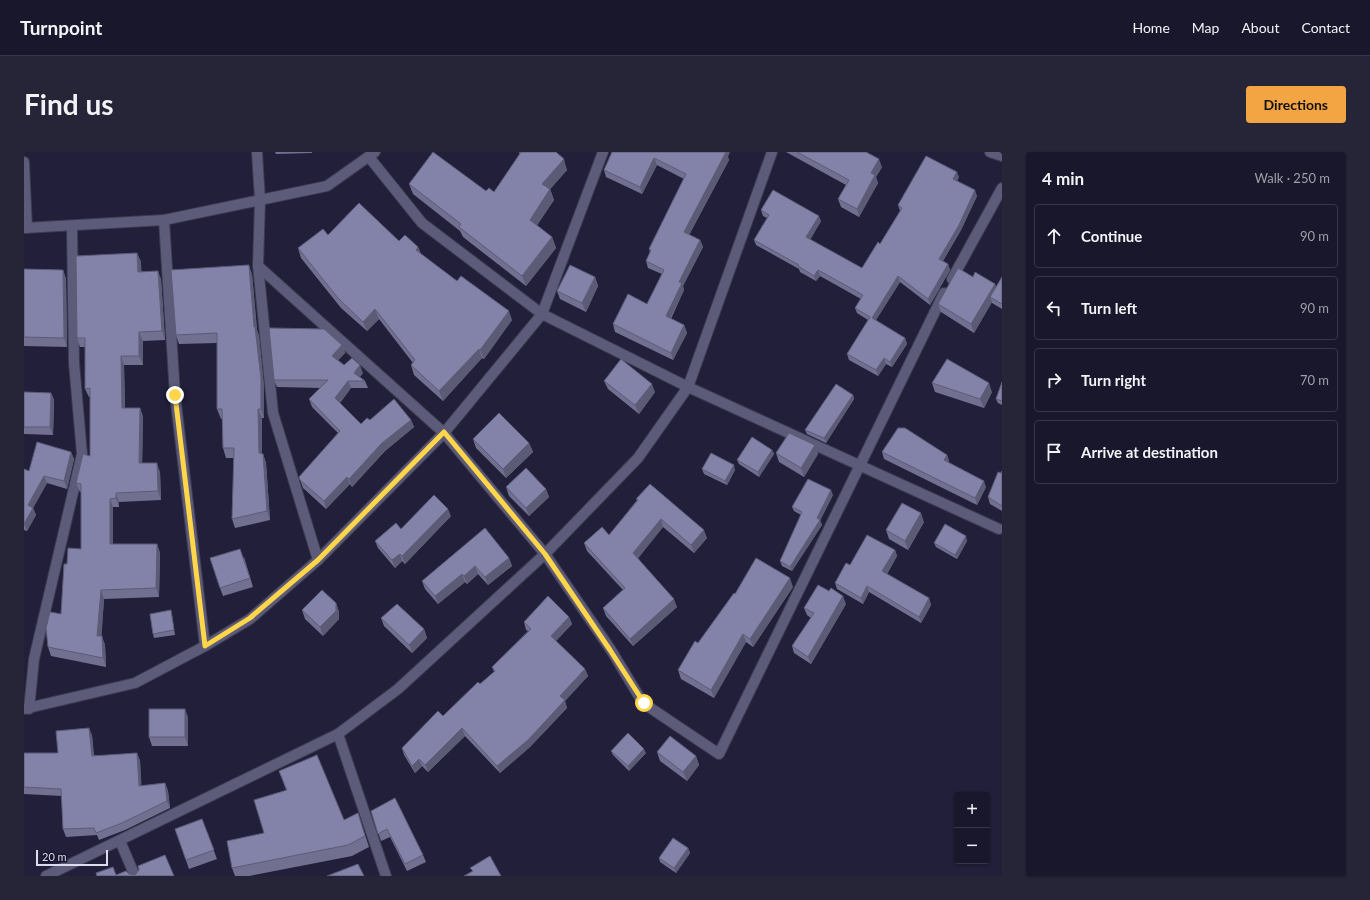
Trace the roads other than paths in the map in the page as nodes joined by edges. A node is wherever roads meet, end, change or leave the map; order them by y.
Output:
1 (257, 152) edge
2 (603, 152) edge
3 (772, 152) edge
4 (990, 152) edge
5 (372, 155) edge
6 (1002, 156) edge
7 (24, 162) edge
8 (1002, 188) edge
9 (260, 200) junction
10 (164, 220) junction
11 (72, 227) junction
12 (26, 228) edge
13 (258, 266) junction
14 (542, 314) junction
15 (688, 388) junction
16 (444, 432) junction
17 (859, 466) junction
18 (1000, 528) dead end
19 (545, 554) junction
20 (318, 560) junction
21 (205, 646) junction
22 (27, 709) edge
23 (338, 734) junction
24 (120, 841) junction
25 (46, 876) edge
26 (135, 876) edge
27 (386, 876) edge

1 - 9 street
2 - 14 street
3 - 15 street
4 - 6 street
5 - 9 street
5 - 14 street
7 - 12 street
8 - 17 street
9 - 10 street
9 - 13 street
10 - 11 street
10 - 21 street
11 - 12 street
11 - 22 street
13 - 16 street
13 - 20 street
14 - 15 street
14 - 16 street
15 - 17 street
15 - 19 street
16 - 19 street
16 - 20 street
17 - 18 street
17 - 19 street
19 - 23 street
20 - 21 street
21 - 22 street
23 - 24 street
23 - 27 street
24 - 25 street
24 - 26 street

